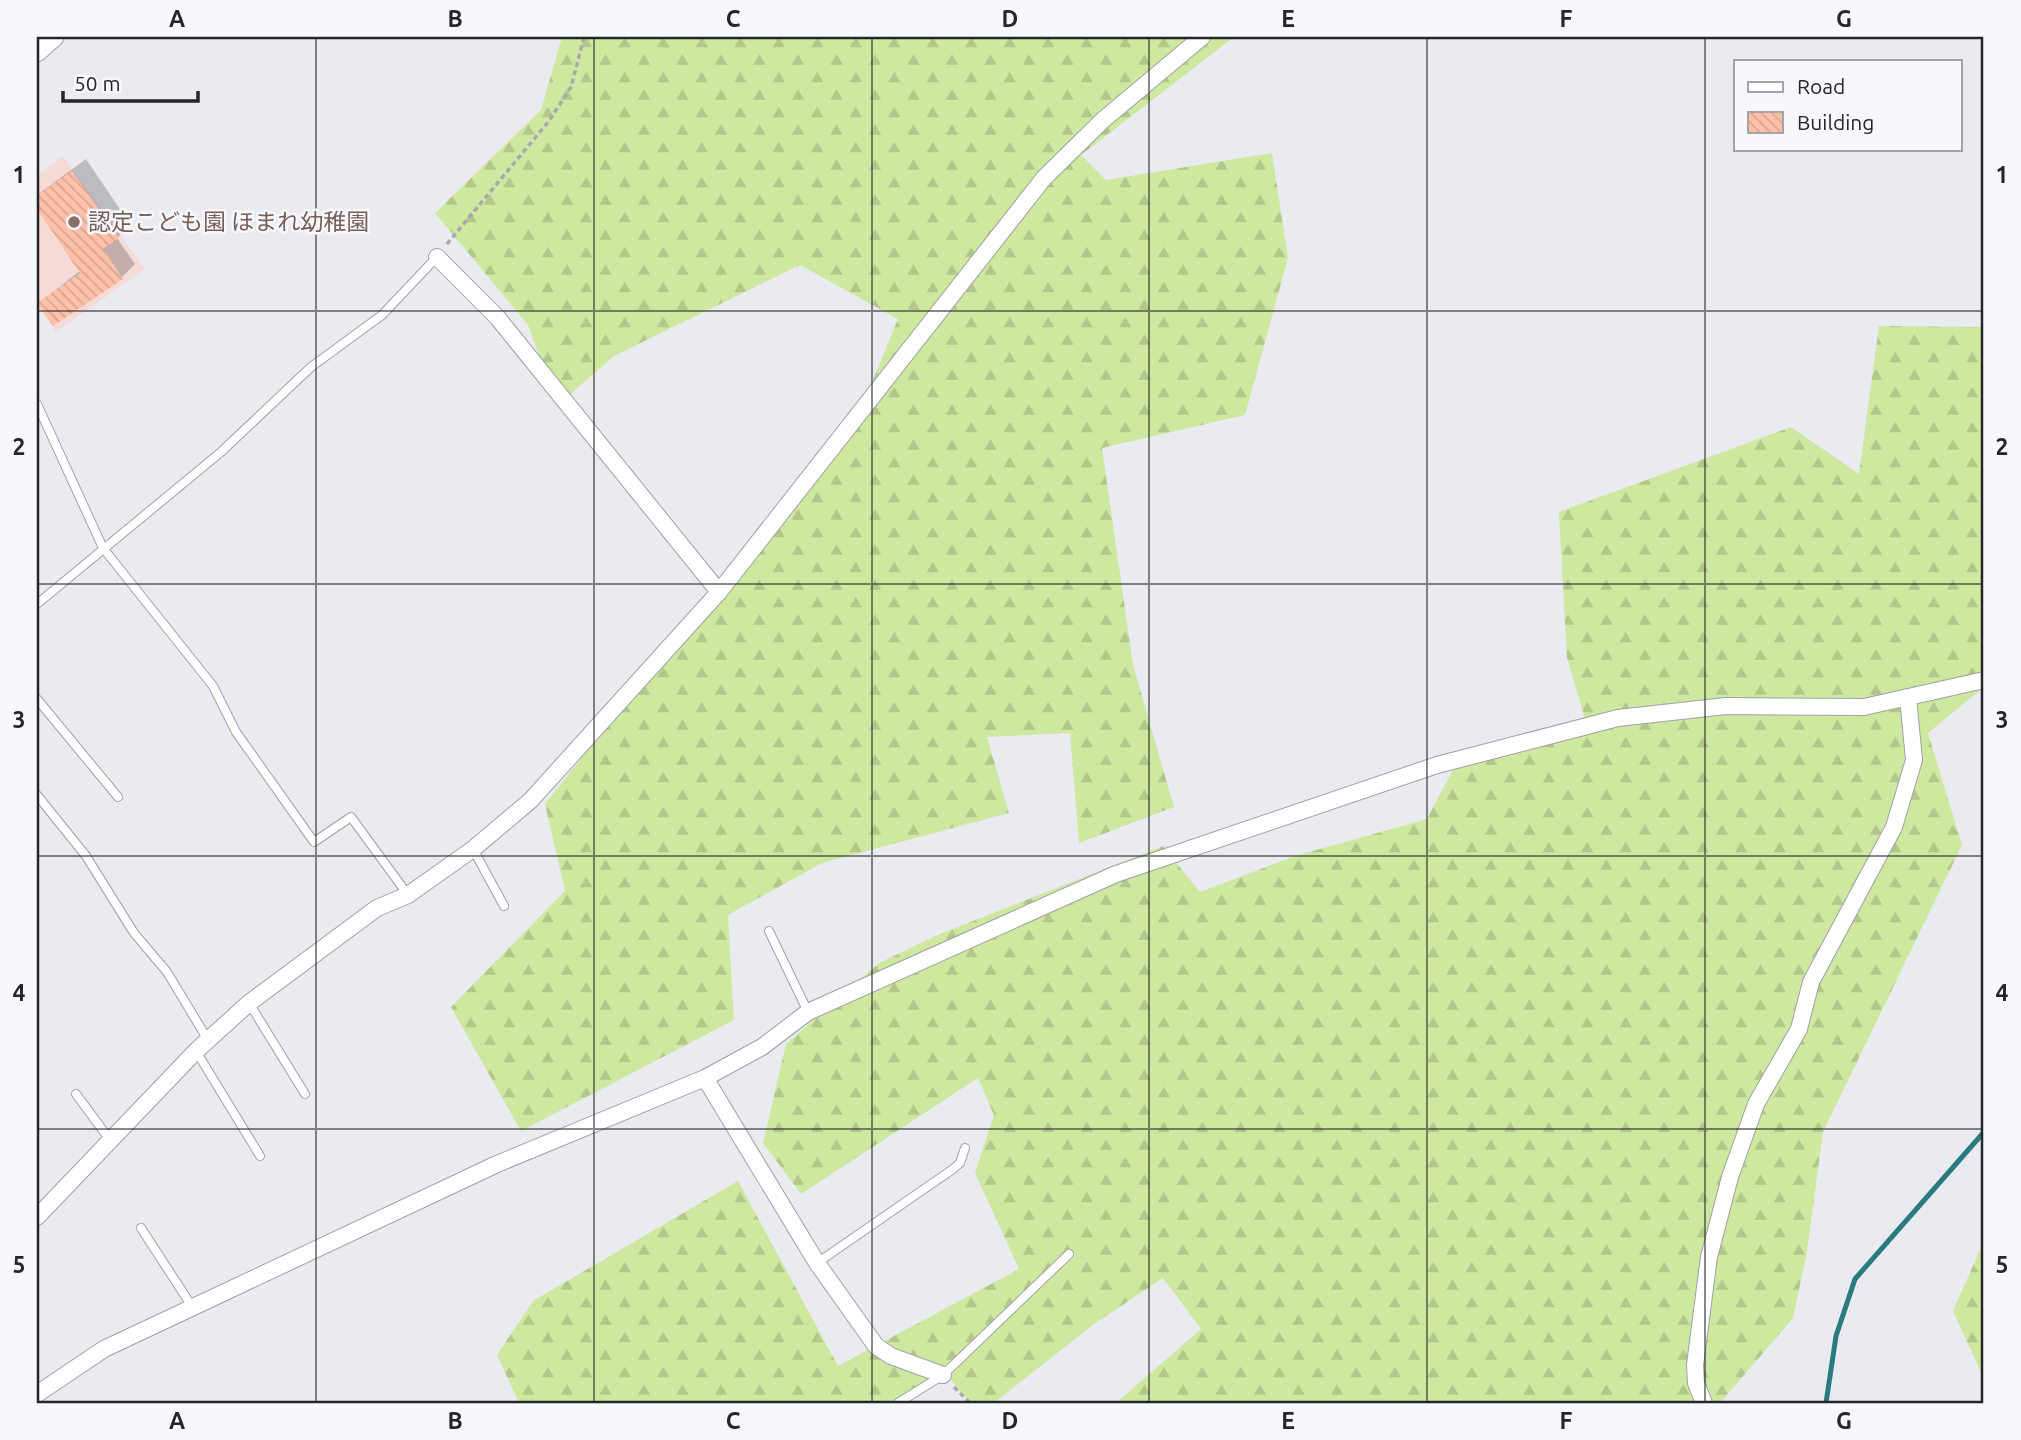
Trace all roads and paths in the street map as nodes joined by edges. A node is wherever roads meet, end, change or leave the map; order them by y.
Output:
1 (54, 37) edge
2 (584, 37) edge
3 (1202, 37) edge
4 (37, 52) edge
5 (437, 257) junction
6 (37, 404) edge
7 (103, 548) junction
8 (719, 592) junction
9 (37, 604) edge
10 (1984, 680) edge
11 (1908, 697) junction
12 (37, 699) edge
13 (37, 795) edge
14 (118, 797) dead end
15 (473, 849) junction
16 (408, 895) junction
17 (504, 906) dead end
18 (769, 931) dead end
19 (249, 1003) junction
20 (808, 1012) junction
21 (202, 1045) junction
22 (705, 1078) junction
23 (76, 1094) dead end
24 (305, 1094) dead end
25 (110, 1140) junction
26 (965, 1148) dead end
27 (260, 1156) dead end
28 (37, 1217) edge
29 (142, 1228) dead end
30 (1069, 1254) dead end
31 (817, 1264) junction
32 (193, 1308) junction
33 (943, 1375) junction
34 (37, 1394) edge
35 (898, 1403) edge
36 (970, 1403) edge
37 (1704, 1403) edge

1 - 4 street
2 - 5 path
3 - 8 street
5 - 7 lane
5 - 8 street
6 - 7 lane
7 - 9 lane
7 - 16 lane
8 - 15 street
10 - 11 street
11 - 20 street
11 - 37 street
12 - 14 lane
13 - 21 lane
15 - 16 street
15 - 17 lane
16 - 19 street
18 - 20 lane
19 - 21 street
19 - 24 lane
20 - 22 street
21 - 25 street
21 - 27 lane
22 - 31 street
22 - 32 street
23 - 25 lane
25 - 28 street
26 - 31 lane
29 - 32 lane
30 - 33 lane
31 - 33 street
32 - 34 street
33 - 35 lane
33 - 36 path

